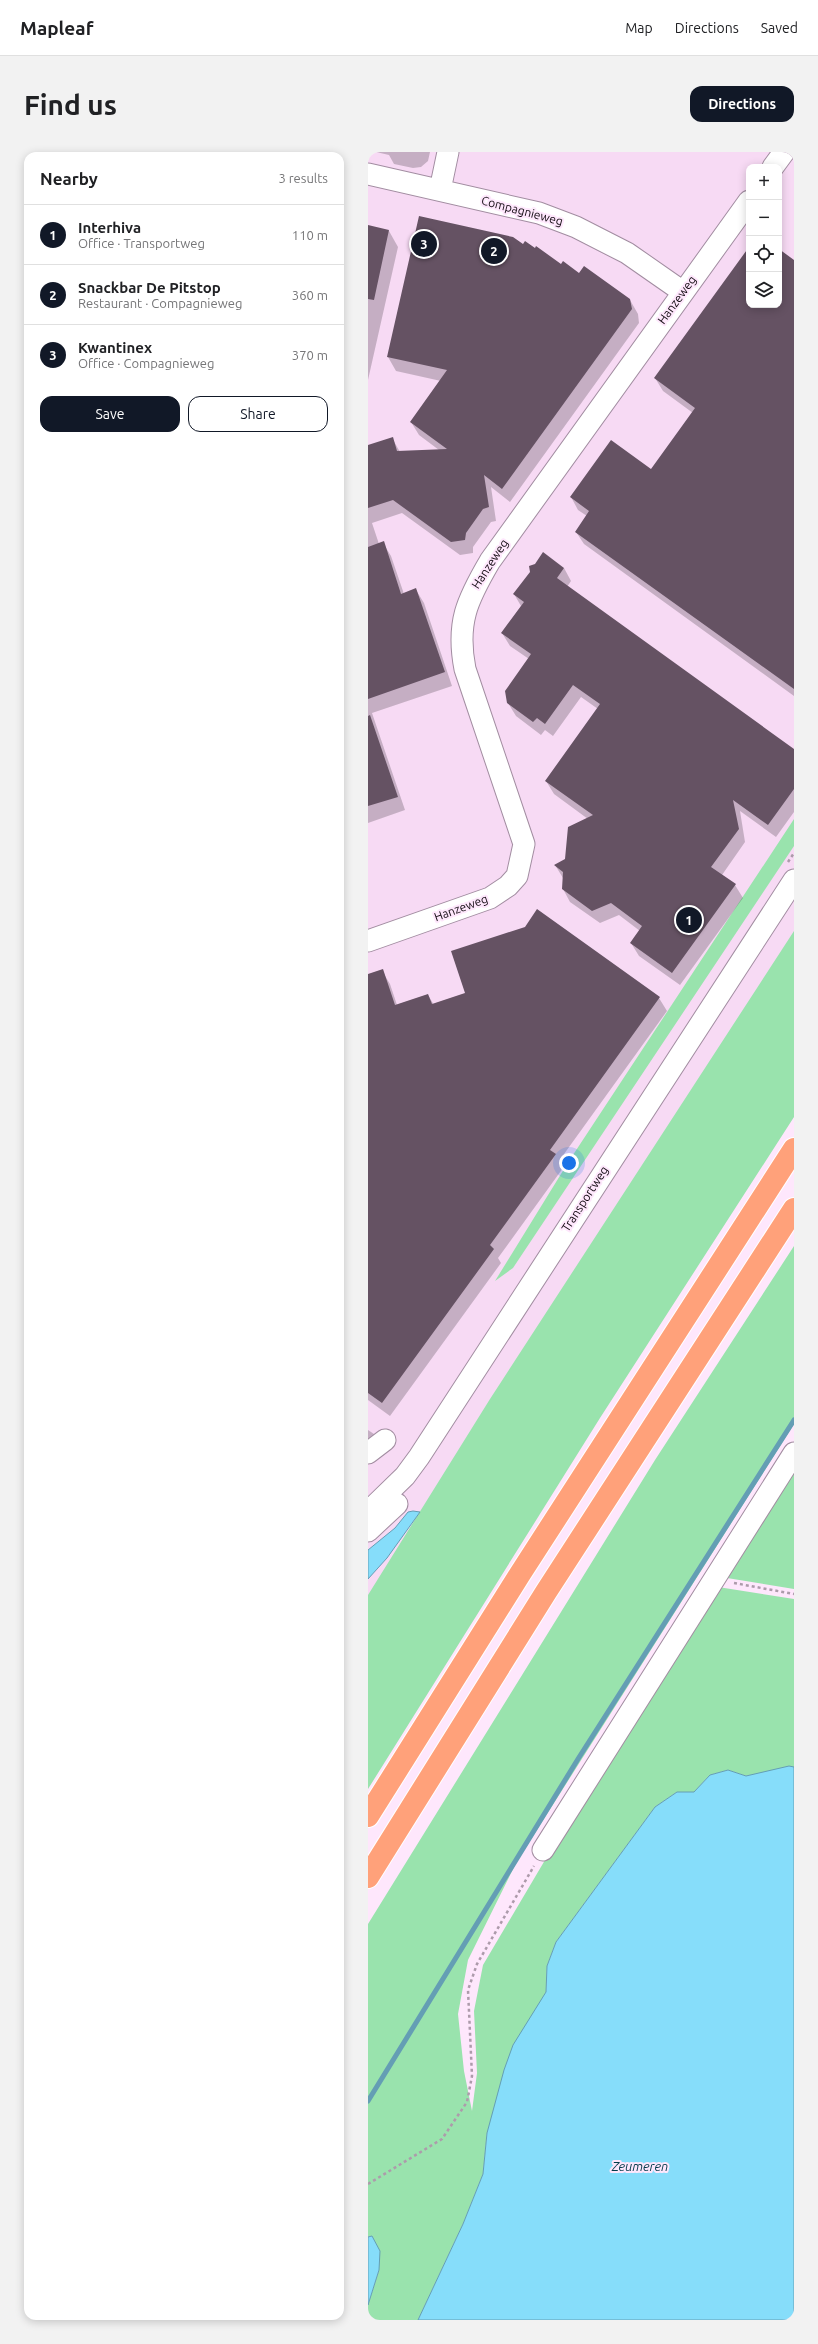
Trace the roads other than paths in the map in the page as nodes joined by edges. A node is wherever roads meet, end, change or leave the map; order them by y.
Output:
1 (448, 152) edge
2 (784, 152) edge
3 (776, 164) edge
4 (368, 174) edge
5 (440, 190) junction
6 (746, 205) edge
7 (683, 292) junction
8 (794, 880) edge
9 (794, 901) edge
10 (368, 940) edge
11 (794, 1149) edge
12 (794, 1209) edge
13 (384, 1440) dead end
14 (368, 1453) edge
15 (794, 1453) edge
16 (368, 1512) edge
17 (368, 1531) edge
18 (368, 1816) edge
19 (543, 1850) road end
20 (368, 1878) edge

1 - 5 street
2 - 3 street
4 - 5 street, Compagnieweg
5 - 7 street, Compagnieweg
6 - 7 street, Hanzeweg
7 - 10 street, Hanzeweg
8 - 16 street, Transportweg
9 - 17 street, Transportweg
11 - 18 highway
12 - 20 highway
13 - 14 street
15 - 19 street

